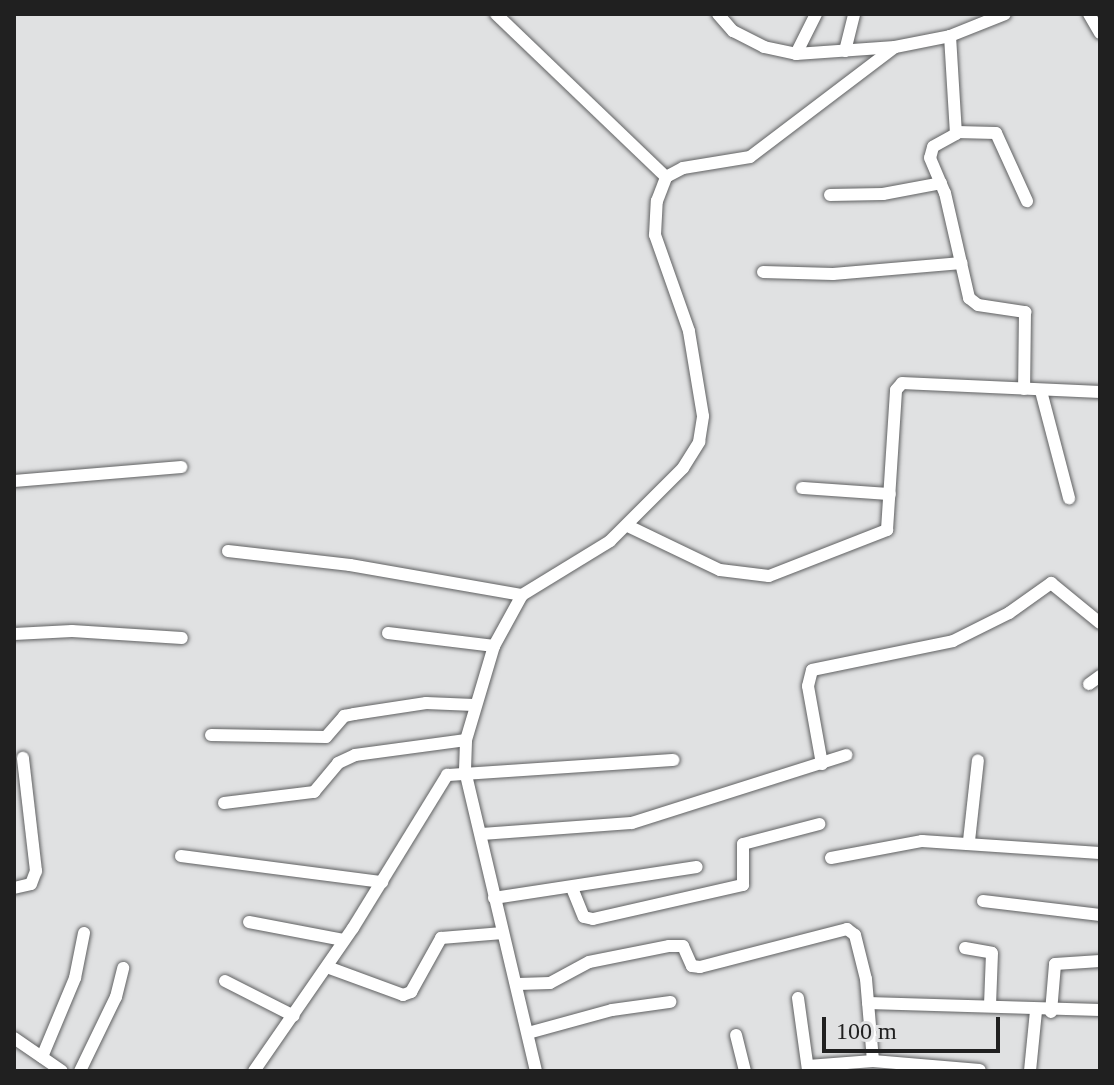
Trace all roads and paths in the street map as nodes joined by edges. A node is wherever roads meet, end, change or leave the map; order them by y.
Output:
1 (496, 14) edge
2 (718, 14) edge
3 (816, 14) edge
4 (854, 14) edge
5 (1005, 14) edge
6 (1089, 14) edge
7 (1100, 33) edge
8 (950, 36) junction
9 (895, 47) junction
10 (845, 51) junction
11 (796, 54) junction
12 (956, 132) junction
13 (666, 177) junction
14 (941, 183) junction
15 (830, 195) dead end
16 (1027, 201) dead end
17 (962, 263) junction
18 (763, 272) dead end
19 (1024, 389) junction
20 (1041, 391) junction
21 (1100, 392) edge
22 (181, 467) dead end
23 (14, 481) edge
24 (802, 488) dead end
25 (890, 494) junction
26 (1069, 498) dead end
27 (628, 526) junction
28 (228, 551) dead end
29 (522, 595) junction
30 (1100, 623) edge
31 (388, 633) dead end
32 (14, 634) edge
33 (182, 638) dead end
34 (494, 646) junction
35 (474, 705) junction
36 (211, 735) dead end
37 (466, 740) junction
38 (846, 755) dead end
39 (23, 758) dead end
40 (674, 760) dead end
41 (978, 760) dead end
42 (822, 764) junction
43 (465, 770) junction
44 (224, 803) dead end
45 (819, 824) dead end
46 (481, 834) junction
47 (969, 841) junction
48 (1100, 853) edge
49 (181, 856) dead end
50 (831, 858) dead end
51 (697, 867) dead end
52 (382, 882) junction
53 (14, 888) edge
54 (572, 888) junction
55 (494, 898) junction
56 (983, 901) dead end
57 (1100, 915) edge
58 (249, 922) dead end
59 (84, 933) dead end
60 (503, 933) junction
61 (343, 940) junction
62 (965, 948) dead end
63 (1100, 961) edge
64 (327, 967) junction
65 (123, 968) dead end
66 (225, 981) dead end
67 (518, 984) junction
68 (798, 998) dead end
69 (670, 1002) dead end
70 (868, 1003) junction
71 (990, 1006) junction
72 (1100, 1010) edge
73 (1036, 1011) junction
74 (1051, 1012) junction
75 (294, 1016) junction
76 (528, 1033) junction
77 (736, 1035) dead end
78 (14, 1038) edge
79 (42, 1057) junction
80 (873, 1061) junction
81 (808, 1068) edge
82 (890, 1068) edge
83 (980, 1070) edge
84 (62, 1071) edge
85 (80, 1071) edge
86 (254, 1071) edge
87 (536, 1071) edge
88 (745, 1071) edge
89 (1030, 1071) edge

1 - 13 street
2 - 11 street
3 - 11 street
4 - 10 street
5 - 8 street
6 - 7 street
8 - 9 street
8 - 12 street
9 - 10 street
9 - 13 street
10 - 11 street
12 - 14 street
12 - 16 street
13 - 27 street
14 - 15 street
14 - 17 street
17 - 18 street
17 - 19 street
19 - 20 street
19 - 25 street
20 - 21 street
20 - 26 street
22 - 23 street
24 - 25 street
25 - 27 street
27 - 29 street
28 - 29 street
29 - 34 street
30 - 42 street
31 - 34 street
32 - 33 street
34 - 35 street
35 - 36 street
35 - 37 street
37 - 43 street
37 - 44 street
38 - 42 street
39 - 53 street
40 - 43 street
41 - 47 street
42 - 46 street
43 - 46 street
43 - 52 street
45 - 54 street
46 - 55 street
47 - 48 street
47 - 50 street
49 - 52 street
51 - 54 street
52 - 61 street
54 - 55 street
55 - 60 street
56 - 57 street
58 - 61 street
59 - 79 street
60 - 64 street
60 - 67 street
61 - 64 street
62 - 71 street
63 - 74 street
64 - 75 street
65 - 85 street
66 - 75 street
67 - 70 street
67 - 76 street
68 - 81 street
69 - 76 street
70 - 71 street
70 - 80 street
71 - 73 street
72 - 74 street
73 - 74 street
73 - 89 street
75 - 86 street
76 - 87 street
77 - 88 street
78 - 79 street
79 - 84 street
80 - 81 street
80 - 82 street
82 - 83 street

